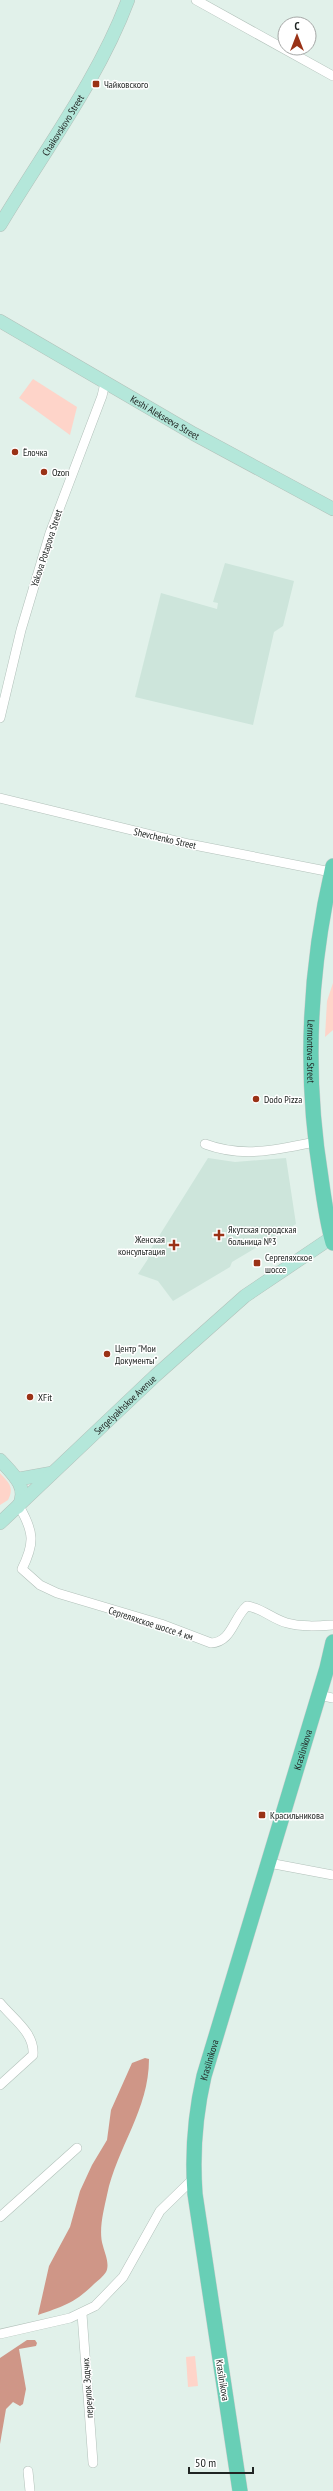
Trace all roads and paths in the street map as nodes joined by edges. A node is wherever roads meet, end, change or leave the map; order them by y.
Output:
1 (128, 0) edge
2 (196, 0) edge
3 (333, 76) edge
4 (0, 225) edge
5 (0, 321) edge
6 (105, 383) junction
7 (333, 509) edge
8 (0, 718) edge
9 (0, 798) edge
10 (332, 869) edge
11 (315, 1142) junction
12 (204, 1144) dead end
13 (332, 1239) edge
14 (0, 1460) edge
15 (54, 1472) junction
16 (19, 1479) junction
17 (19, 1506) junction
18 (0, 1512) edge
19 (0, 1523) edge
20 (333, 1625) edge
21 (333, 1642) edge
22 (326, 1696) edge
23 (269, 1863) junction
24 (333, 1875) edge
25 (0, 2003) edge
26 (0, 2085) edge
27 (77, 2148) dead end
28 (194, 2178) junction
29 (0, 2217) edge
30 (82, 2314) junction
31 (0, 2334) edge
32 (93, 2463) dead end
33 (28, 2471) dead end
34 (30, 2491) edge
35 (240, 2491) edge

1 - 4 main road, Chaikovskovo Street
2 - 3 street
5 - 6 main road, Keshi Alekseeva Street
6 - 7 main road, Keshi Alekseeva Street
6 - 8 street, Yakova Potapova Street
9 - 10 street, Shevchenko Street
10 - 11 main road, Lermontova Street
11 - 12 street
11 - 13 main road, Lermontova Street
13 - 15 main road, Sergelyakhskoe Avenue
14 - 16 main road
15 - 16 main road
15 - 17 main road, Sergelyakhskoe Avenue
16 - 17 main road
17 - 18 main road
17 - 19 main road, Sergelyakhskoe Avenue
17 - 20 street, Сергеляхское шоссе 4 км
21 - 22 main road, Krasilnikova
22 - 23 main road, Krasilnikova
23 - 24 street
23 - 28 main road, Krasilnikova
25 - 26 street
27 - 29 street
28 - 30 street
28 - 35 main road, Krasilnikova
30 - 31 street
30 - 32 street, переулок Зодчих
33 - 34 street

